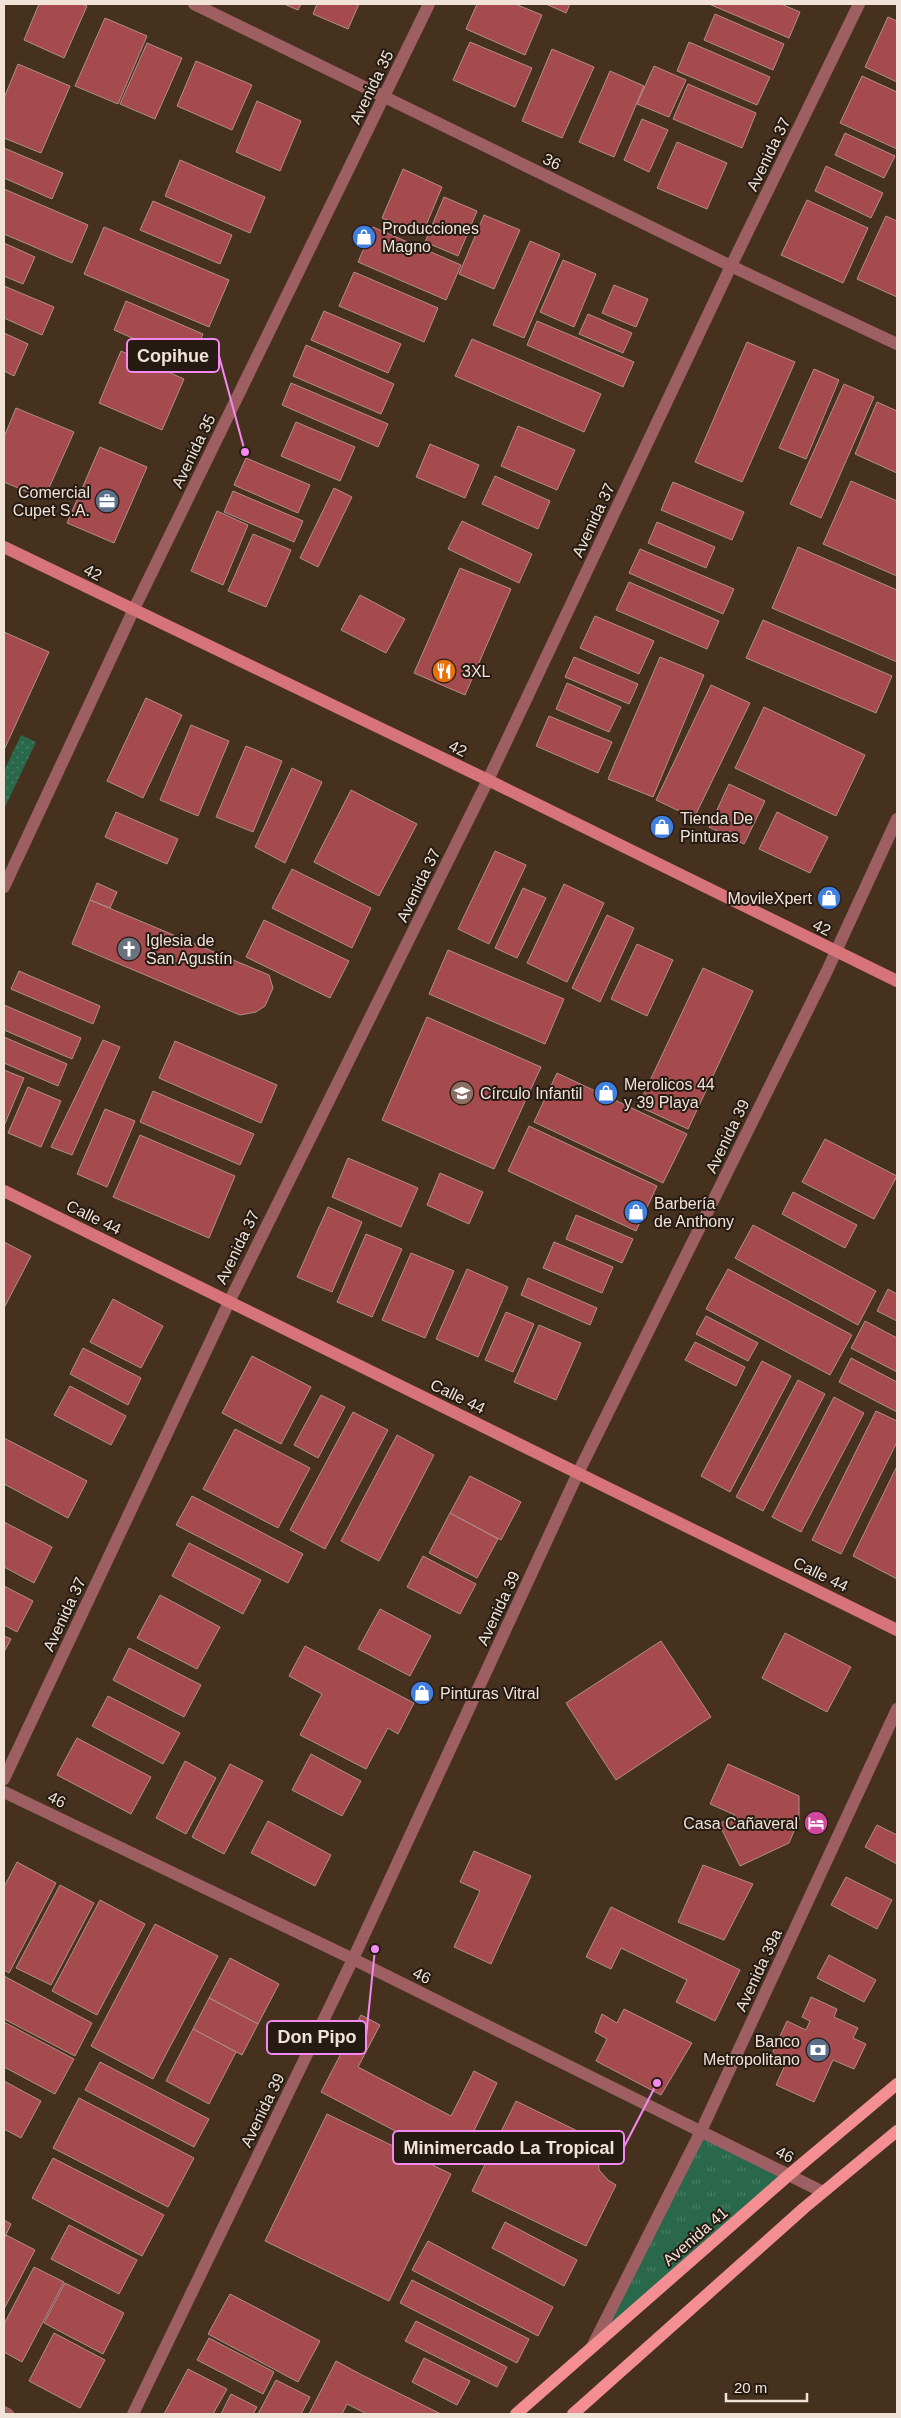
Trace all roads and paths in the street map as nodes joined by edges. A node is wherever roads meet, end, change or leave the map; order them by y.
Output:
1 (194, 4) edge
2 (429, 4) edge
3 (859, 4) edge
4 (384, 97) junction
5 (731, 266) junction
6 (897, 344) edge
7 (4, 547) edge
8 (134, 610) junction
9 (488, 780) junction
10 (897, 819) edge
11 (4, 887) edge
12 (836, 952) junction
13 (897, 981) edge
14 (4, 1191) edge
15 (229, 1302) junction
16 (578, 1473) junction
17 (897, 1630) edge
18 (897, 1709) edge
19 (4, 1779) edge
20 (4, 1792) edge
21 (353, 1959) junction
22 (897, 2084) edge
23 (897, 2130) edge
24 (701, 2131) junction
25 (790, 2174) junction
26 (823, 2192) junction
27 (591, 2350) junction
28 (4, 2412) edge
29 (8, 2414) edge
30 (133, 2414) edge
31 (516, 2414) edge
32 (573, 2414) edge

1 - 4 street, 36
2 - 4 street, Avenida 35
3 - 5 street, Avenida 37
4 - 5 street, 36
4 - 8 street, Avenida 35
5 - 6 street, 36
5 - 9 street, Avenida 37
7 - 8 main road, 42
8 - 9 main road, 42
8 - 11 street, Avenida 35
9 - 12 main road, 42
9 - 15 street, Avenida 37
10 - 12 street, Avenida 39
12 - 13 main road, 42
12 - 16 street, Avenida 39
14 - 15 main road, Calle 44
15 - 16 main road, Calle 44
15 - 19 street, Avenida 37
16 - 17 main road, Calle 44
16 - 21 street, Avenida 39
18 - 24 street, Avenida 39a
20 - 21 street, 46
21 - 24 street, 46
21 - 30 street, Avenida 39
22 - 25 main road, Avenida 41
23 - 26 main road
24 - 25 street, 46
24 - 27 street, Avenida 39a
25 - 26 street, 46
25 - 27 main road, Avenida 41
26 - 32 main road
27 - 31 main road, Avenida 41
28 - 29 street

